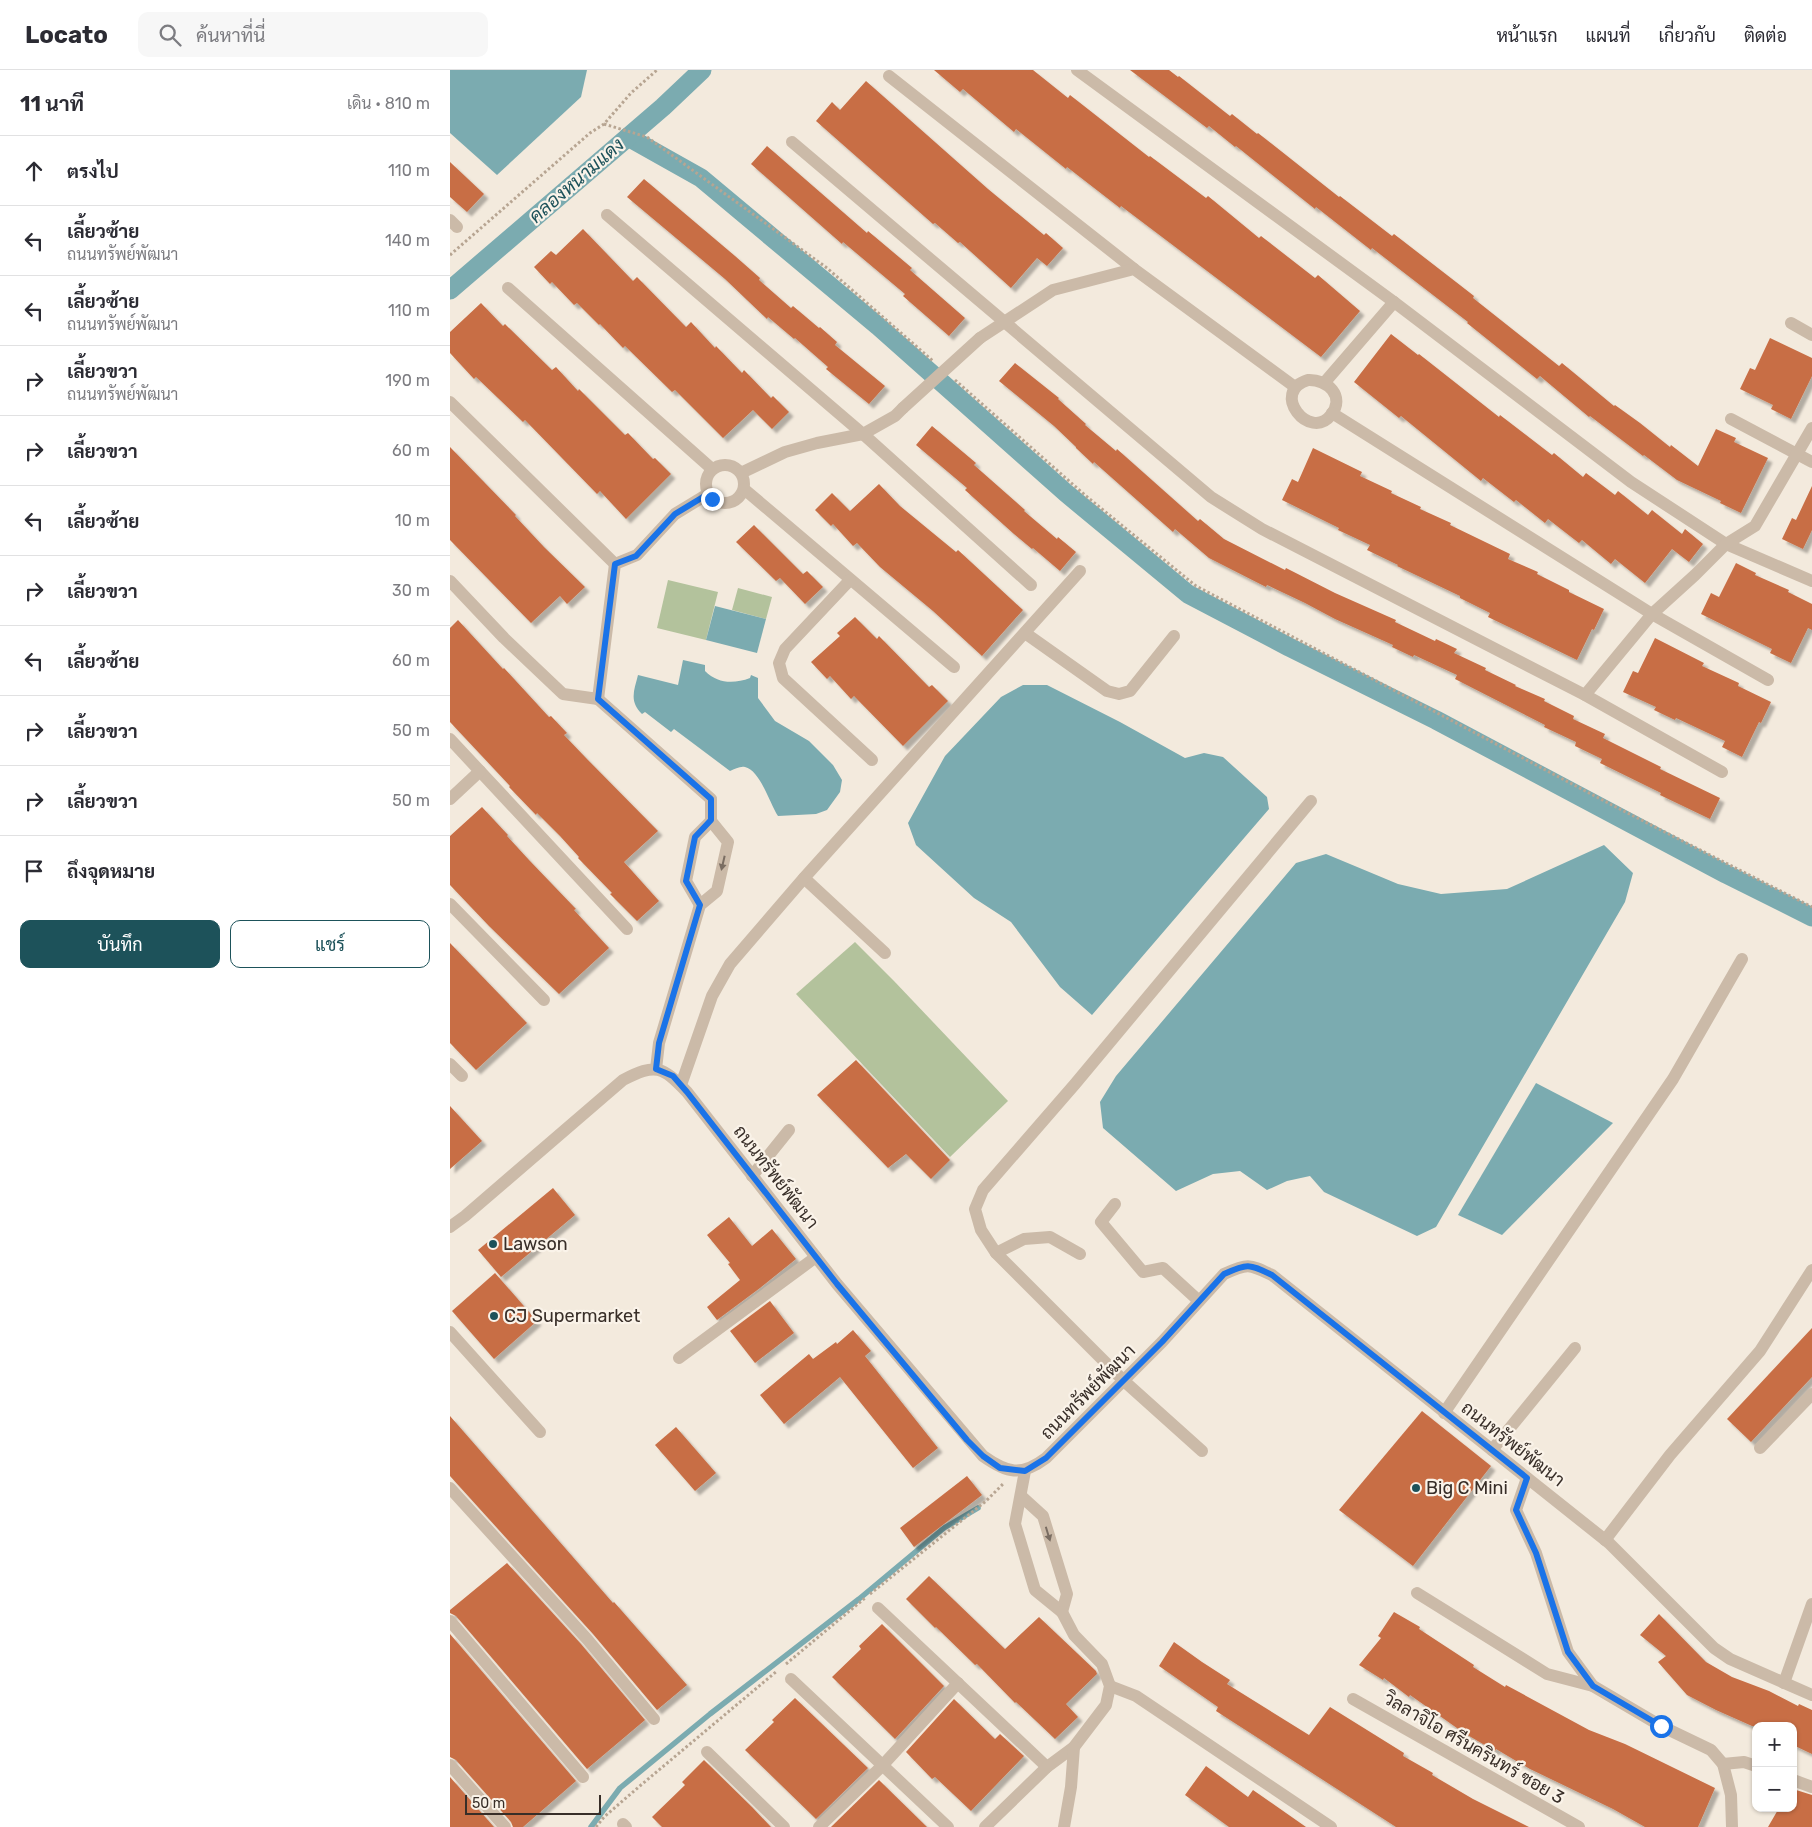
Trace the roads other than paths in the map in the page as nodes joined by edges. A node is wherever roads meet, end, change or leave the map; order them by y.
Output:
1 (1077, 70) edge
2 (889, 76) dead end
3 (792, 142) dead end
4 (607, 215) dead end
5 (1134, 269) junction
6 (508, 288) dead end
7 (1394, 302) junction
8 (1006, 322) junction
9 (1791, 323) dead end
10 (1812, 334) edge
11 (1325, 382) junction
12 (1295, 387) junction
13 (450, 402) edge
14 (1332, 413) junction
15 (1731, 418) dead end
16 (1812, 428) edge
17 (863, 434) junction
18 (1797, 455) junction
19 (1812, 462) edge
20 (712, 469) junction
21 (741, 473) junction
22 (744, 489) junction
23 (708, 494) junction
24 (1726, 544) junction
25 (615, 564) junction
26 (1080, 571) dead end
27 (850, 580) junction
28 (450, 581) edge
29 (1812, 582) edge
30 (1032, 585) dead end
31 (1652, 614) junction
32 (1025, 633) junction
33 (1174, 636) dead end
34 (954, 667) dead end
35 (1768, 680) dead end
36 (1585, 695) junction
37 (598, 699) junction
38 (450, 740) edge
39 (872, 760) dead end
40 (480, 771) junction
41 (1722, 772) dead end
42 (450, 799) edge
43 (1311, 801) dead end
44 (711, 820) junction
45 (804, 878) junction
46 (450, 904) edge
47 (700, 905) junction
48 (627, 929) dead end
49 (885, 953) dead end
50 (1742, 959) dead end
51 (544, 1000) dead end
52 (450, 1064) edge
53 (656, 1069) junction
54 (462, 1076) dead end
55 (680, 1085) junction
56 (789, 1130) dead end
57 (752, 1176) junction
58 (1114, 1204) dead end
59 (450, 1227) edge
60 (996, 1253) junction
61 (1080, 1254) dead end
62 (816, 1257) junction
63 (1812, 1270) edge
64 (1199, 1301) junction
65 (450, 1332) edge
66 (1575, 1348) dead end
67 (679, 1358) dead end
68 (1124, 1381) junction
69 (1812, 1394) edge
70 (1444, 1412) junction
71 (540, 1432) dead end
72 (1760, 1448) dead end
73 (1492, 1450) junction
74 (1202, 1451) dead end
75 (1021, 1471) junction
76 (1527, 1478) junction
77 (450, 1488) edge
78 (1020, 1496) junction
79 (1605, 1540) junction
80 (1417, 1593) dead end
81 (1812, 1604) edge
82 (878, 1608) dead end
83 (1062, 1612) junction
84 (450, 1621) edge
85 (790, 1679) dead end
86 (958, 1683) junction
87 (1784, 1683) junction
88 (1110, 1686) junction
89 (1593, 1686) junction
90 (1812, 1695) edge
91 (1353, 1699) dead end
92 (654, 1719) dead end
93 (1074, 1747) junction
94 (707, 1752) dead end
95 (1723, 1764) junction
96 (450, 1765) edge
97 (1752, 1765) edge
98 (882, 1766) junction
99 (1047, 1767) junction
100 (583, 1777) dead end
101 (1797, 1781) edge
102 (1812, 1787) edge
103 (1328, 1826) edge
104 (504, 1827) edge
105 (784, 1827) edge
106 (819, 1827) edge
107 (948, 1827) edge
108 (985, 1827) edge
109 (1064, 1827) edge
110 (1578, 1827) edge
111 (1732, 1827) edge

1 - 7 street
2 - 5 street
3 - 8 street
4 - 17 street
5 - 8 street
5 - 12 street
6 - 20 street
7 - 11 street
7 - 24 street
8 - 17 street, bridge
8 - 36 street
9 - 10 street
11 - 12 street
11 - 14 street
12 - 14 street
13 - 25 street
14 - 31 street
15 - 18 street
16 - 18 street
17 - 21 street
17 - 30 street
18 - 19 street
18 - 24 street
20 - 21 street
20 - 23 street
21 - 22 street
22 - 23 street
22 - 27 street
23 - 25 street
24 - 29 street
24 - 31 street
25 - 37 street
26 - 32 street
27 - 34 street
27 - 39 street
28 - 37 street
31 - 35 street
31 - 36 street
32 - 33 street
32 - 45 street
36 - 41 street
37 - 44 street
38 - 40 street
40 - 42 street
40 - 48 street
43 - 60 street
44 - 47 street
44 -> 47 street
45 - 49 street
45 - 55 street
46 - 51 street
47 - 53 street
50 - 70 street
52 - 54 street
53 - 55 street, ถนนทรัพย์พัฒนา
53 - 59 street
55 - 57 street, ถนนทรัพย์พัฒนา
56 - 57 street
57 - 62 street, ถนนทรัพย์พัฒนา
58 - 64 street
60 - 61 street
60 - 68 street
62 - 67 street
62 - 75 street, ถนนทรัพย์พัฒนา
63 - 79 street
64 - 68 street, ถนนทรัพย์พัฒนา
64 - 70 street, ถนนทรัพย์พัฒนา
65 - 71 street
66 - 73 street
68 - 74 street
68 - 75 street, ถนนทรัพย์พัฒนา
69 - 72 street
70 - 73 street, ถนนทรัพย์พัฒนา
73 - 76 street, ถนนทรัพย์พัฒนา
75 - 78 street
76 - 79 street, ถนนทรัพย์พัฒนา
76 - 89 street
77 - 92 street
78 -> 83 street
78 - 83 street
79 - 87 street, ถนนทรัพย์พัฒนา
80 - 89 street
81 - 87 street
82 - 86 street
83 - 88 street
84 - 100 street
85 - 98 street
86 - 98 street
86 - 99 street
87 - 90 street, ถนนทรัพย์พัฒนา
88 - 93 street
88 - 103 street
89 - 95 street
91 - 110 street, วิลลาจิโอ ศรีนครินทร์ ซอย 3
93 - 99 street
93 - 109 street
94 - 105 street
95 - 97 street
95 - 111 street
96 - 104 street
98 - 106 street
98 - 107 street
99 - 108 street
101 - 102 street

